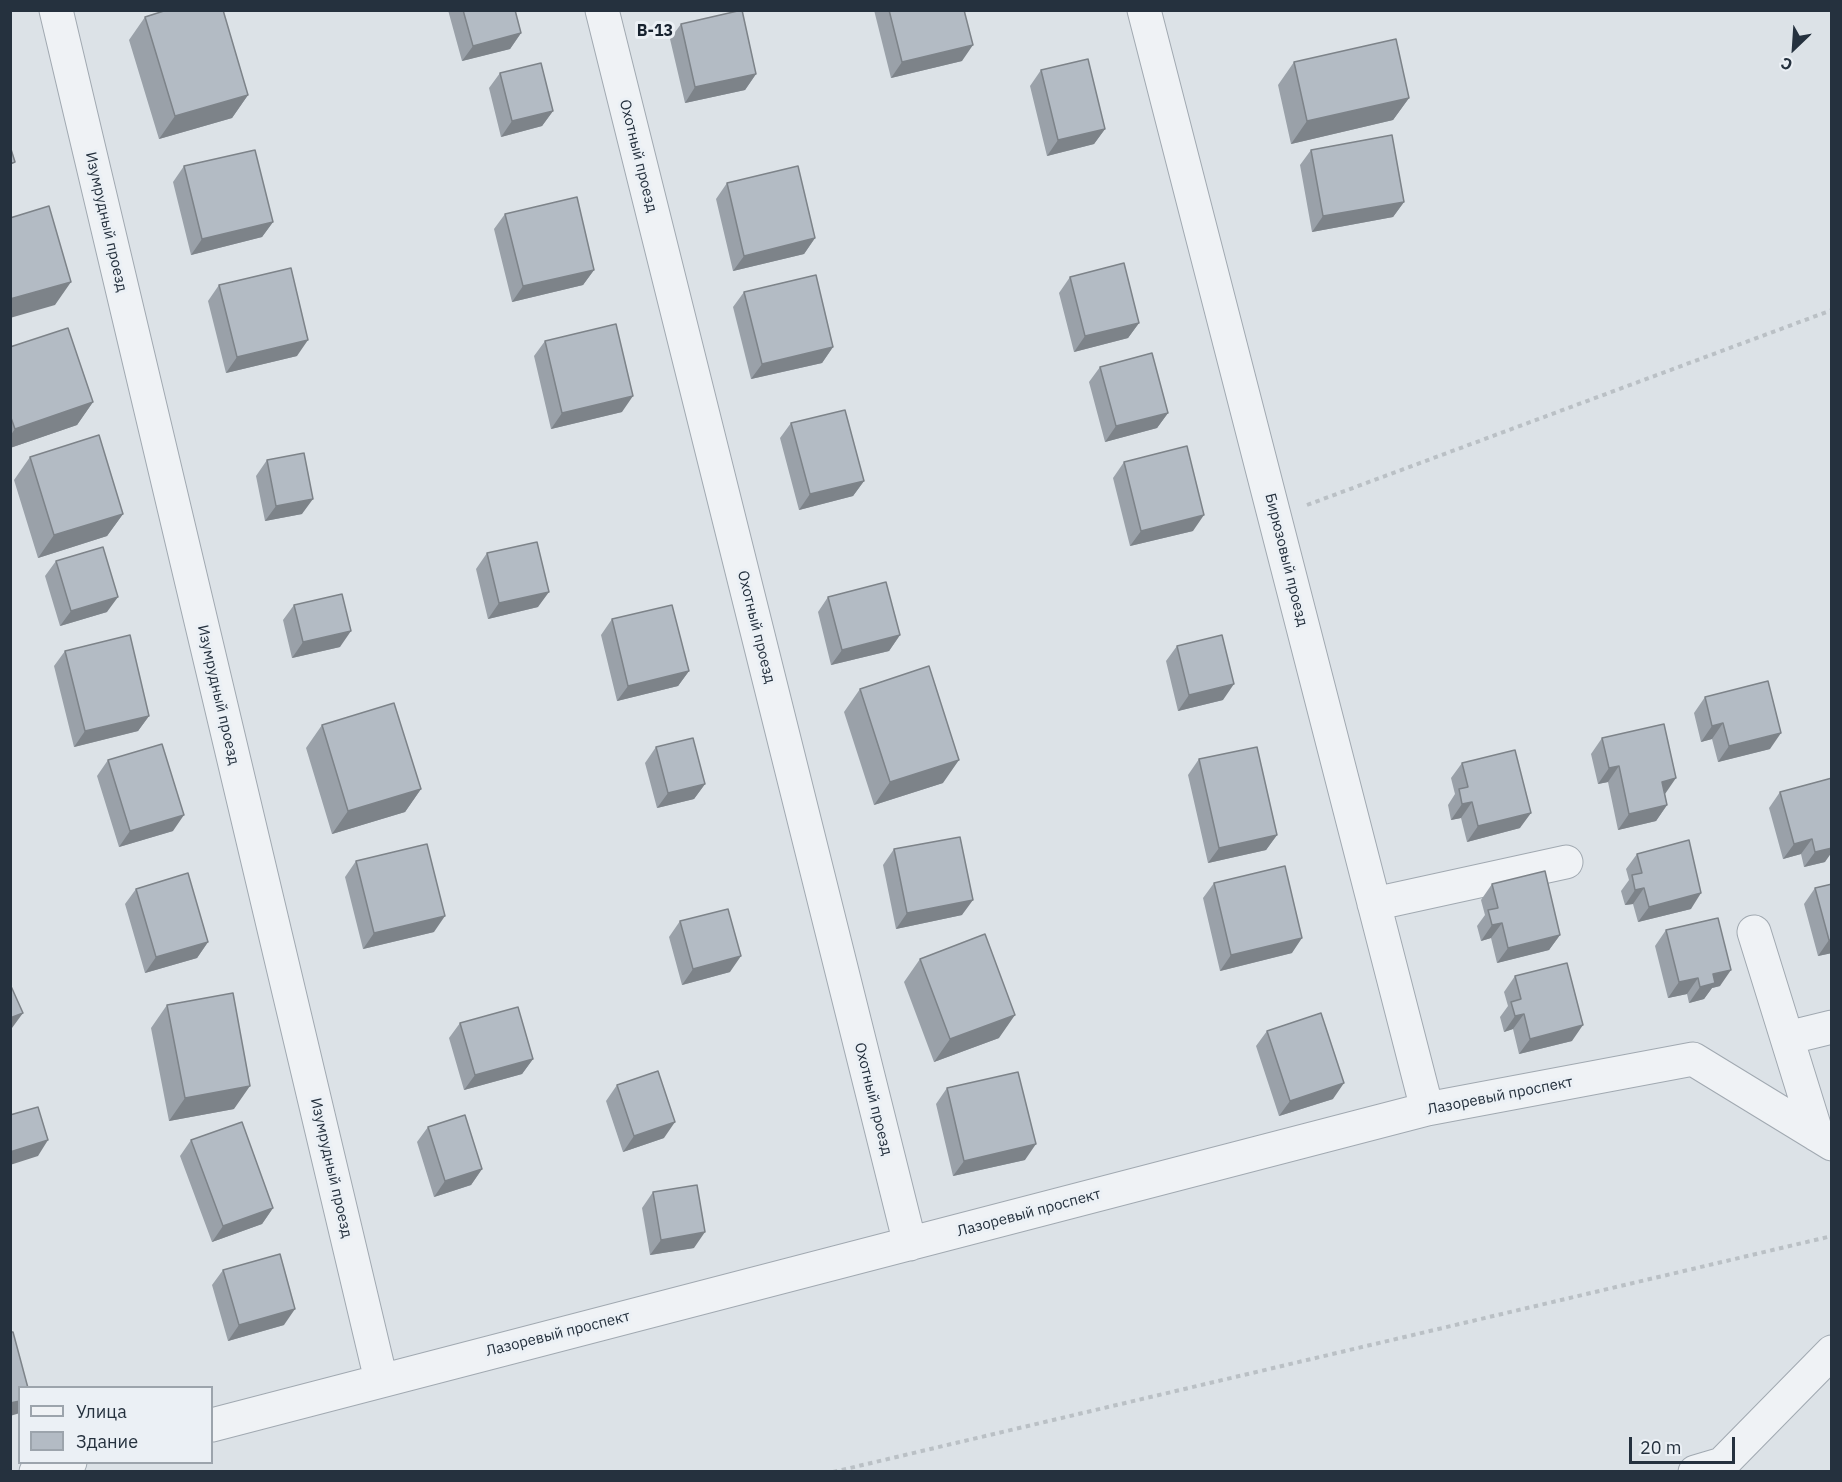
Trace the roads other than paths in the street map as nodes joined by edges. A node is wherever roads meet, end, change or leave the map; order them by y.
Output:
1 (56, 10) edge
2 (602, 10) edge
3 (1144, 10) edge
4 (1566, 862) dead end
5 (1374, 904) junction
6 (1754, 932) dead end
7 (1832, 1027) edge
8 (1787, 1038) junction
9 (1427, 1109) junction
10 (1824, 1140) edge
11 (910, 1244) junction
12 (1832, 1352) edge
13 (381, 1380) junction
14 (213, 1425) edge
15 (63, 1464) edge
16 (36, 1472) edge
17 (1695, 1472) edge

1 - 13 street, Изумрудный проезд
2 - 11 street, Охотный проезд
3 - 5 street, Бирюзовый проезд
4 - 5 street
5 - 9 street, Бирюзовый проезд
6 - 8 street
7 - 8 street
8 - 10 street
9 - 10 street, Лазоревый проспект
9 - 11 street, Лазоревый проспект
11 - 13 street, Лазоревый проспект
12 - 17 street
13 - 14 street, Лазоревый проспект
15 - 16 street

